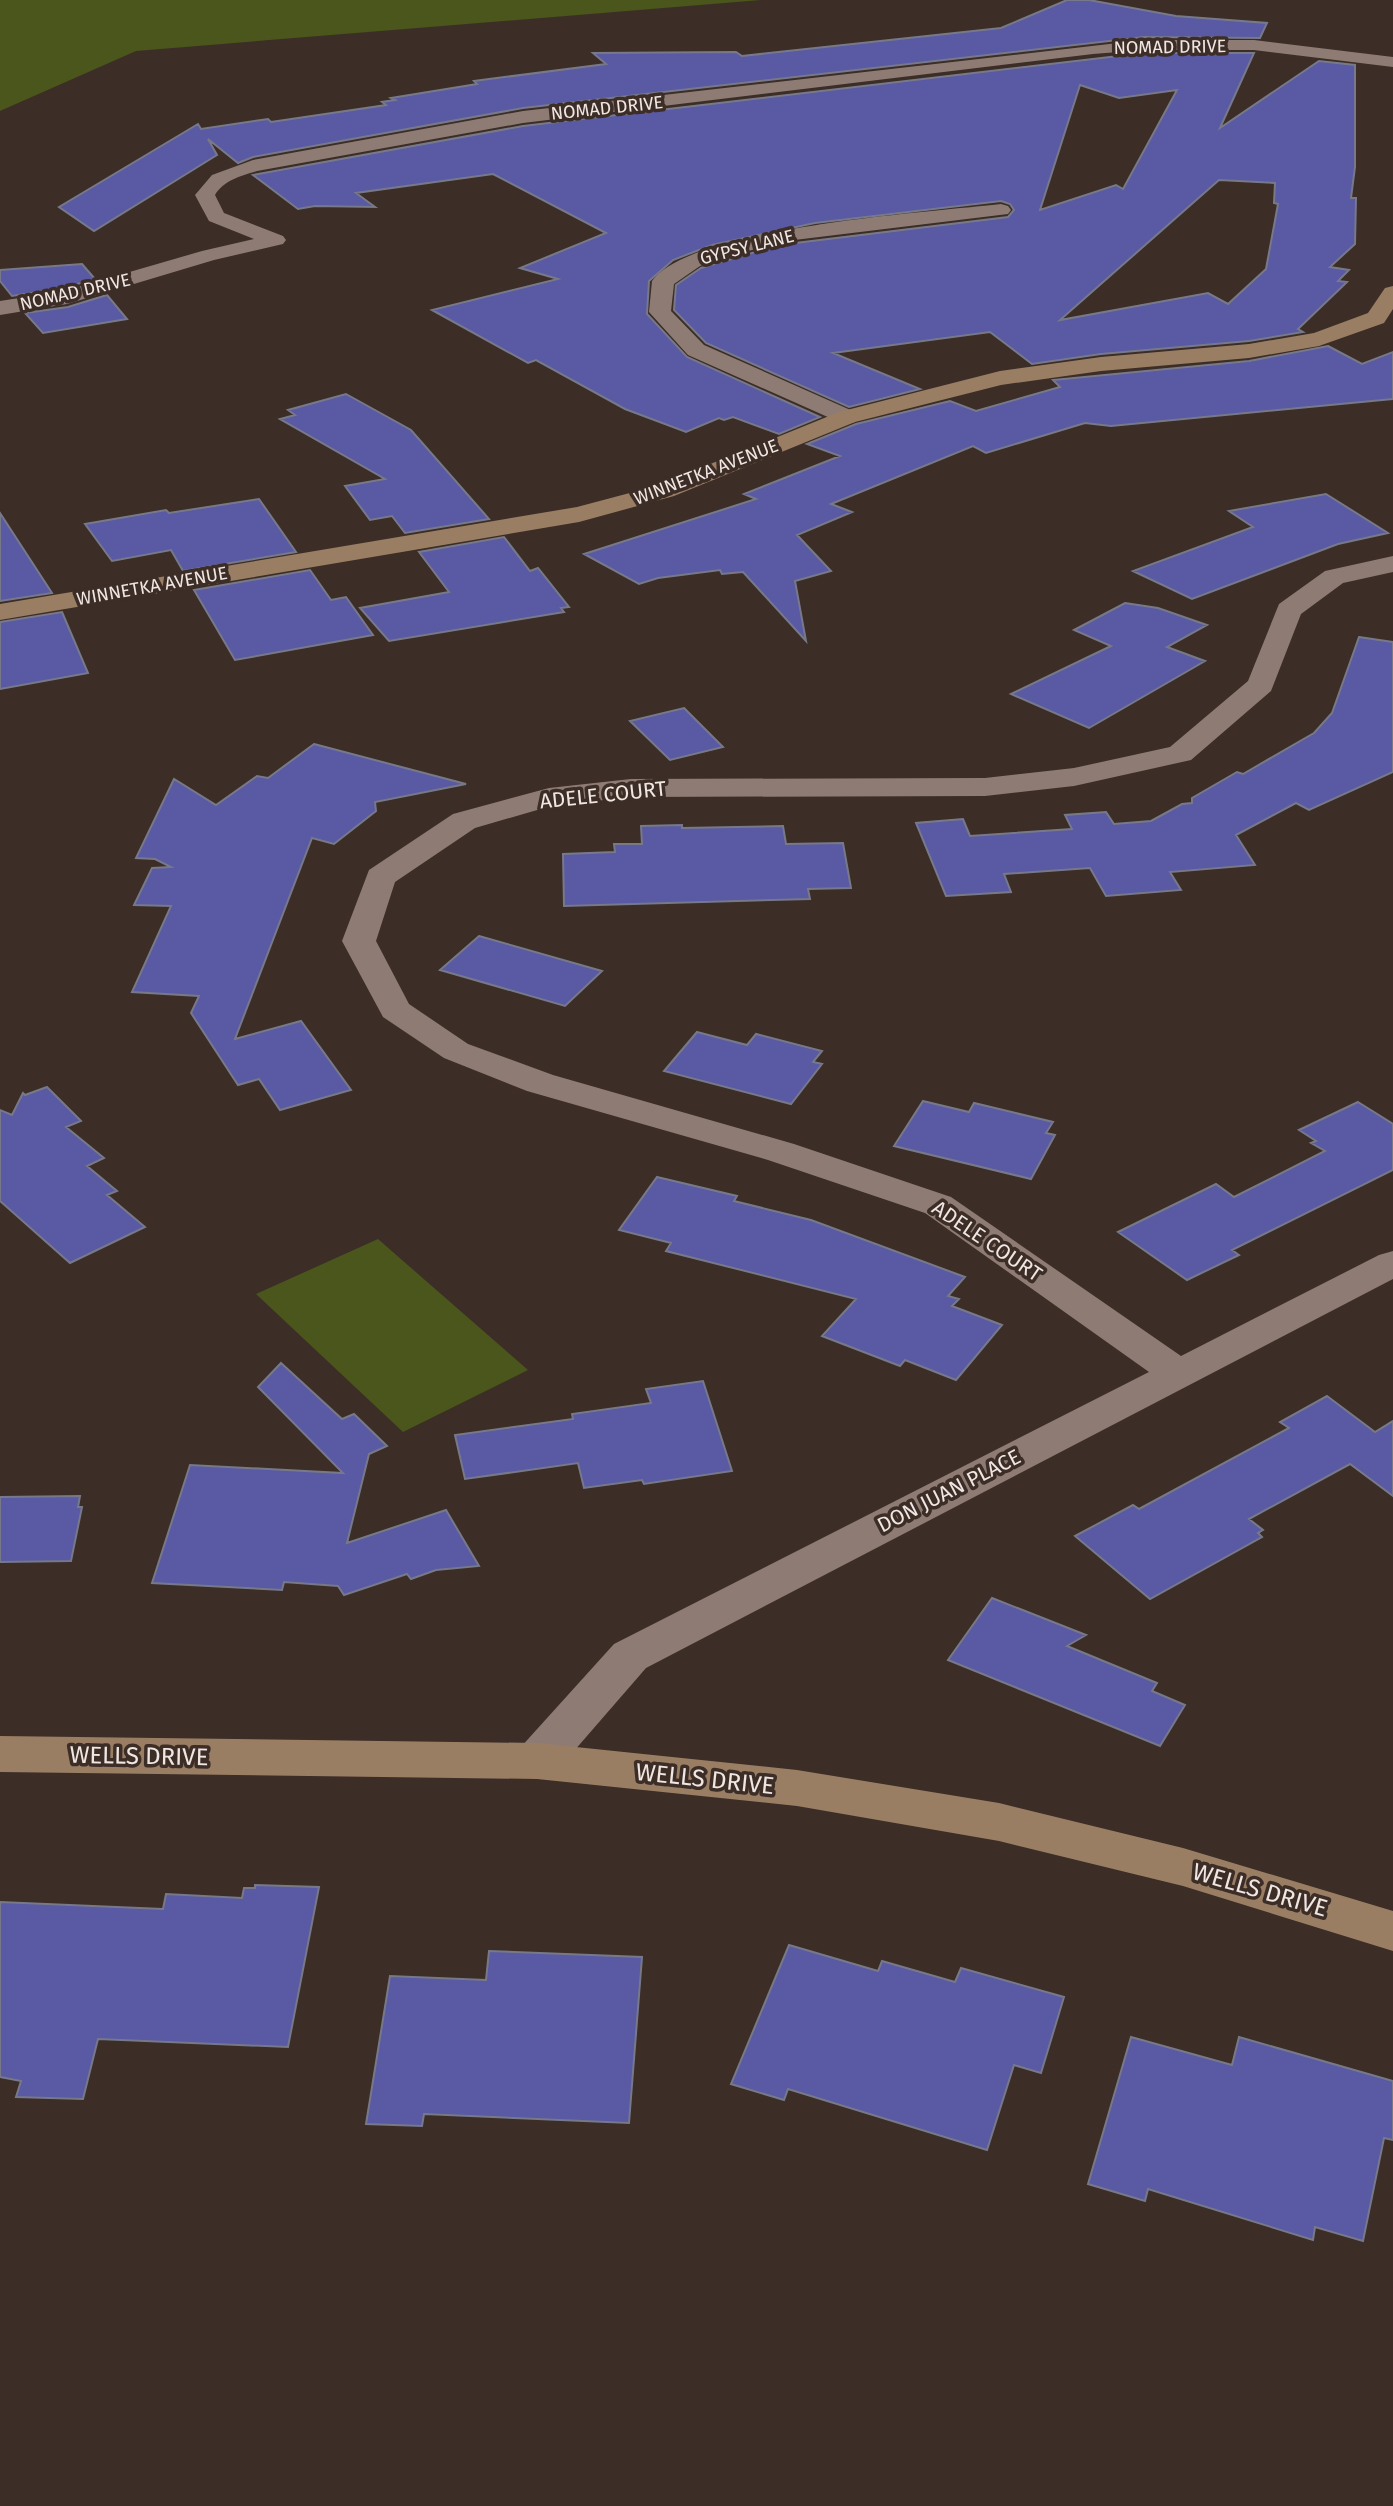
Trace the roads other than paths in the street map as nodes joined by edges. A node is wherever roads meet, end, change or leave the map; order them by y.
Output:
1 (1393, 62) edge
2 (1001, 210) dead end
3 (1393, 293) edge
4 (0, 308) edge
5 (847, 417) junction
6 (1393, 564) edge
7 (0, 612) edge
8 (1393, 1263) edge
9 (1178, 1373) junction
10 (0, 1754) edge
11 (537, 1761) junction
12 (1393, 1931) edge

1 - 4 street, NOMAD DRIVE
2 - 5 street, GYPSY LANE
3 - 5 main road, WINNETKA AVENUE
5 - 7 main road, WINNETKA AVENUE
6 - 9 street, ADELE COURT
8 - 9 street, DON JUAN PLACE
9 - 11 street, DON JUAN PLACE
10 - 11 main road, WELLS DRIVE
11 - 12 main road, WELLS DRIVE

